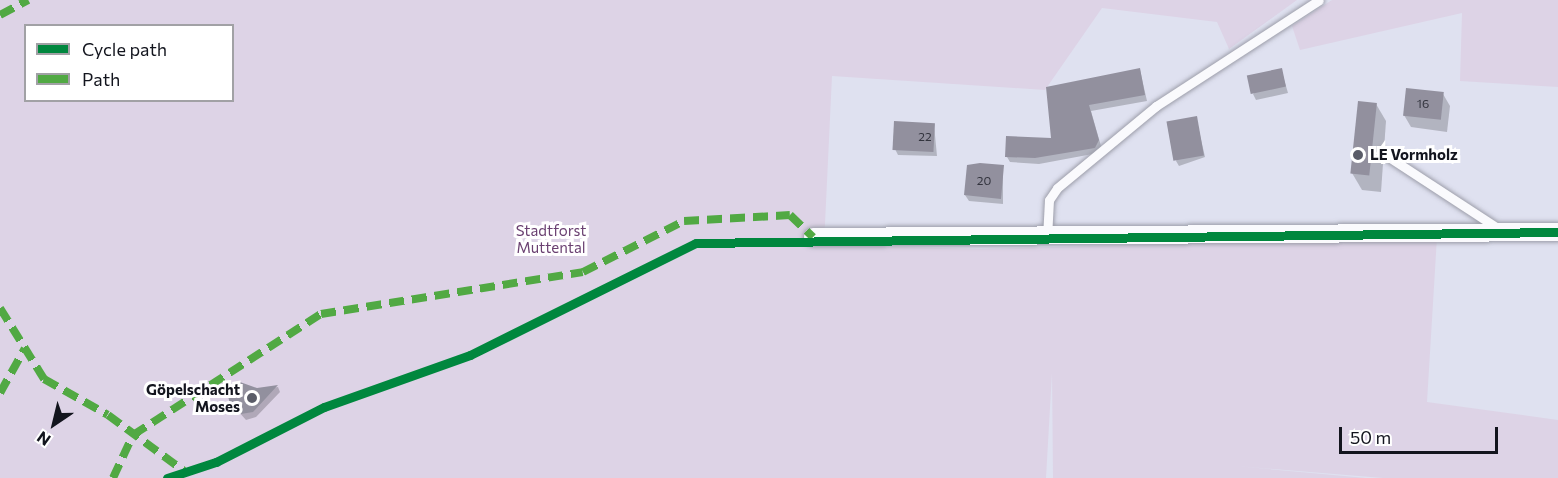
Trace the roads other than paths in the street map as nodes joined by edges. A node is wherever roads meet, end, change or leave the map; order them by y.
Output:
1 (1319, 0) edge
2 (1381, 152) dead end
3 (1503, 232) junction
4 (1558, 232) edge
5 (813, 237) dead end
6 (1047, 238) junction

1 - 6 lane
2 - 3 lane
3 - 4 street
3 - 6 street
5 - 6 street

